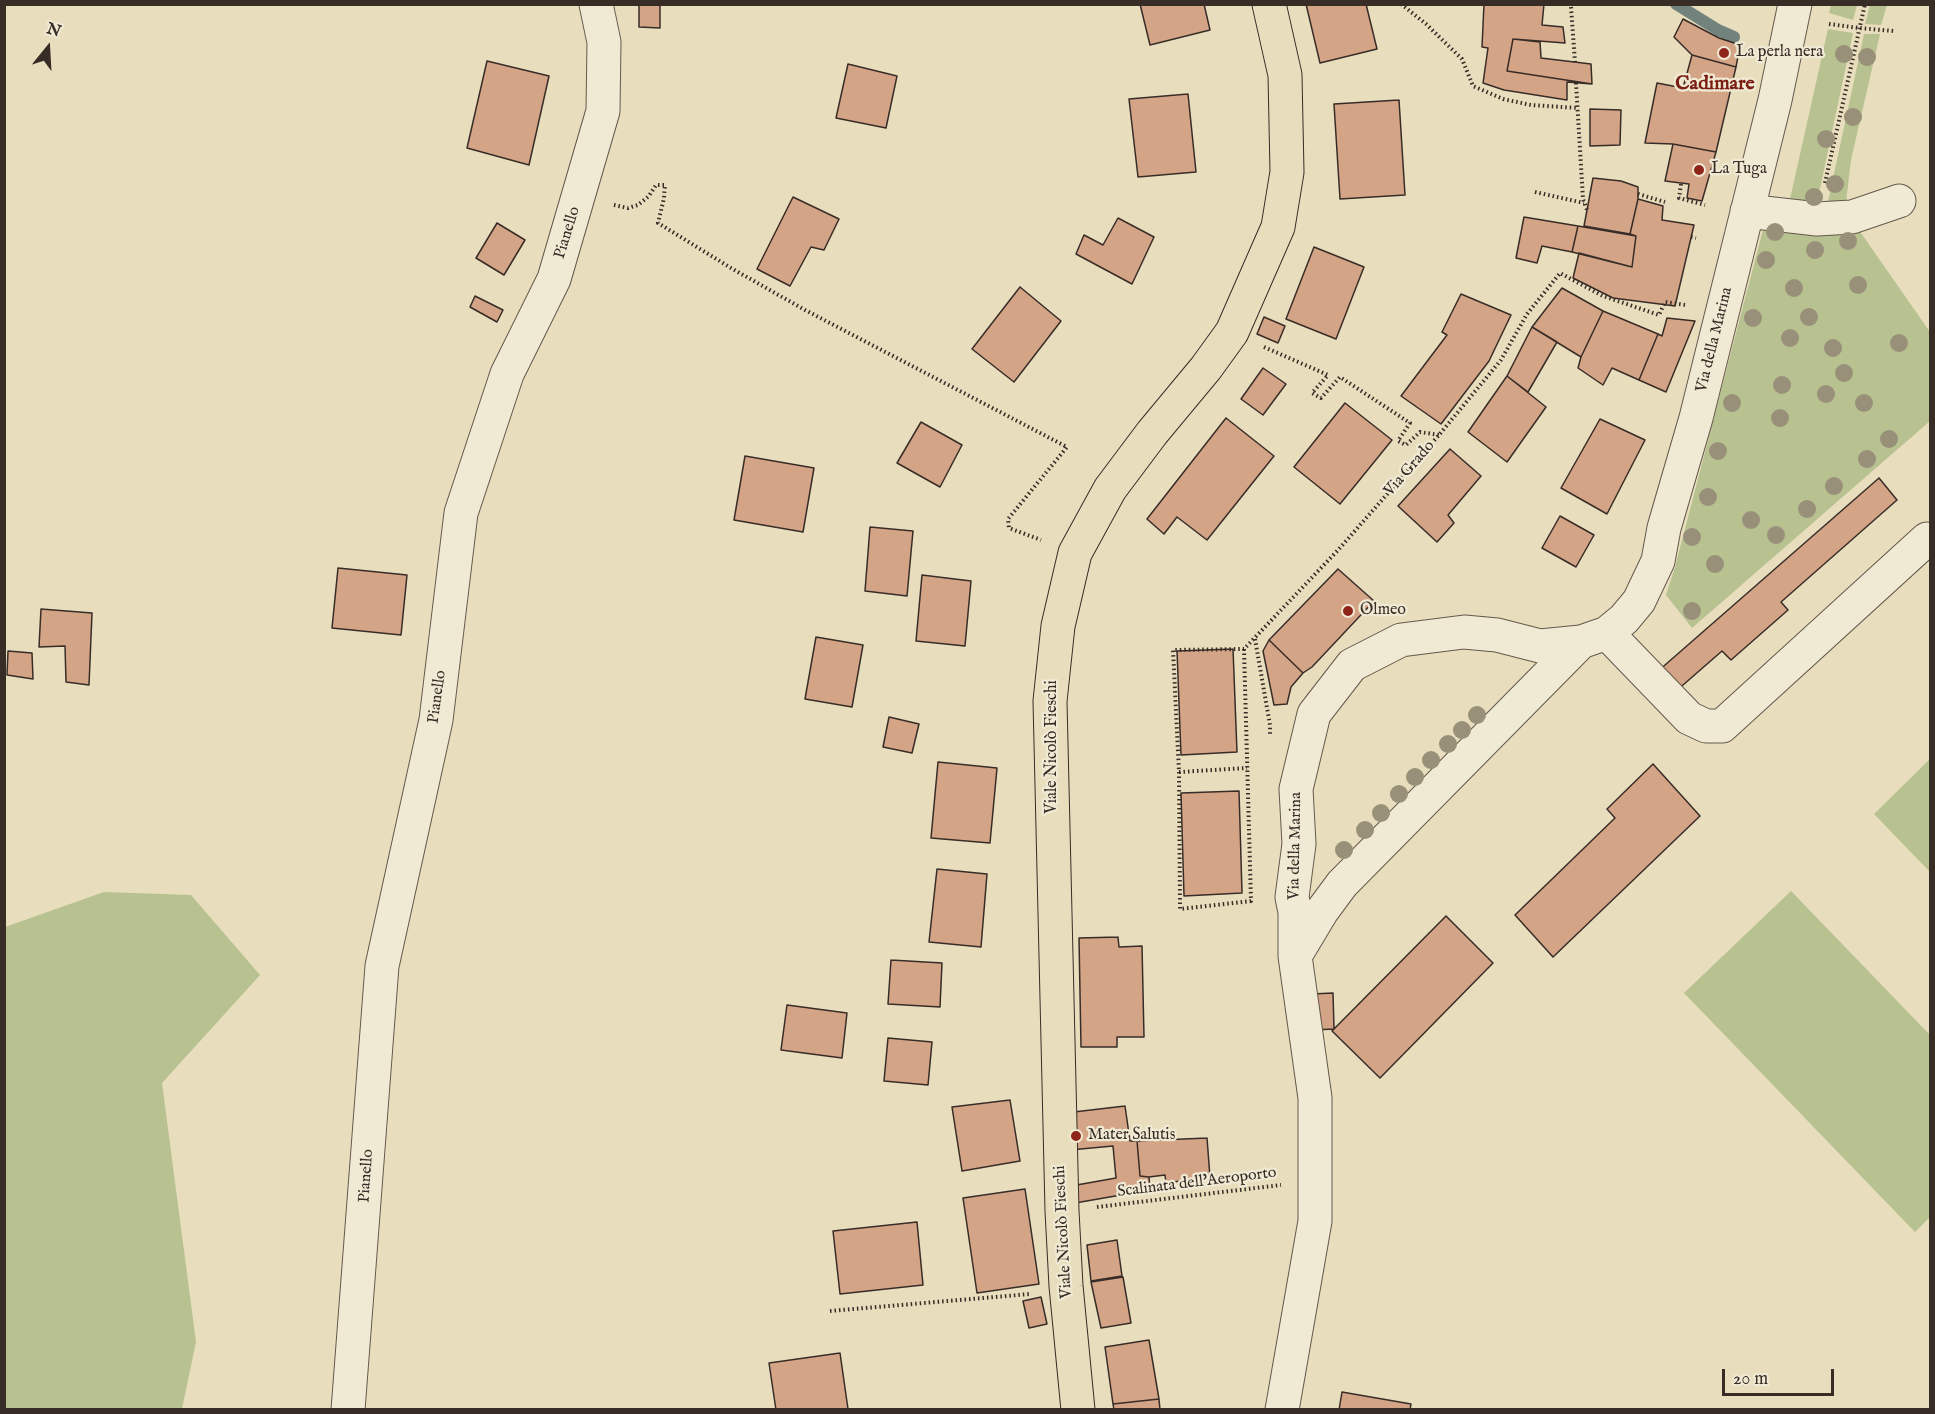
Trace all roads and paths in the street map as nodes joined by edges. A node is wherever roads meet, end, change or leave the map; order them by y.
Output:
1 (596, 4) edge
2 (1269, 4) edge
3 (1401, 4) edge
4 (1865, 4) edge
5 (1571, 7) dead end
6 (1794, 11) edge
7 (1859, 28) junction
8 (1894, 30) dead end
9 (1575, 62) dead end
10 (1576, 82) dead end
11 (1578, 108) junction
12 (1682, 184) dead end
13 (1534, 192) dead end
14 (1638, 194) dead end
15 (615, 195) dead end
16 (1899, 201) dead end
17 (1665, 202) dead end
18 (1584, 203) junction
19 (1705, 205) dead end
20 (1587, 210) dead end
21 (1747, 211) junction
22 (1817, 219) junction
23 (1693, 306) dead end
24 (1232, 332) junction
25 (1439, 435) junction
26 (1926, 539) dead end
27 (1075, 553) junction
28 (1255, 638) junction
29 (1594, 638) junction
30 (1244, 649) junction
31 (1179, 772) junction
32 (1271, 782) junction
33 (1295, 956) junction
34 (1062, 1211) junction
35 (1310, 1218) junction
36 (1066, 1287) junction
37 (830, 1311) dead end
38 (348, 1410) edge
39 (1078, 1410) edge
40 (1282, 1410) edge

1 - 38 street, Pianello
2 - 24 main road, Viale Nicolò Fieschi
3 - 11 path
4 - 7 path
5 - 9 path
6 - 7 path
6 - 21 street, Via della Marina
7 - 8 path
7 - 22 path
10 - 11 path
11 - 18 path
12 - 19 path
13 - 18 path
14 - 17 path
15 - 27 path
16 - 22 street
18 - 20 path
21 - 22 street
21 - 29 street, Via della Marina
23 - 25 path, Via Grado
24 - 25 path
24 - 27 main road, Viale Nicolò Fieschi
25 - 28 path, Via Grado
26 - 29 street
27 - 34 main road, Viale Nicolò Fieschi
28 - 30 path, Via Grado
28 - 32 path
29 - 32 street, Via della Marina
29 - 33 street, Via della Marina
30 - 31 path
30 - 32 path
31 - 32 path
31 - 32 path
32 - 33 street, Via della Marina
33 - 35 street, Via della Marina
34 - 35 path, Scalinata dell'Aeroporto
34 - 36 main road, Viale Nicolò Fieschi
35 - 40 street, Via della Marina
36 - 37 path
36 - 39 main road, Viale Nicolò Fieschi

